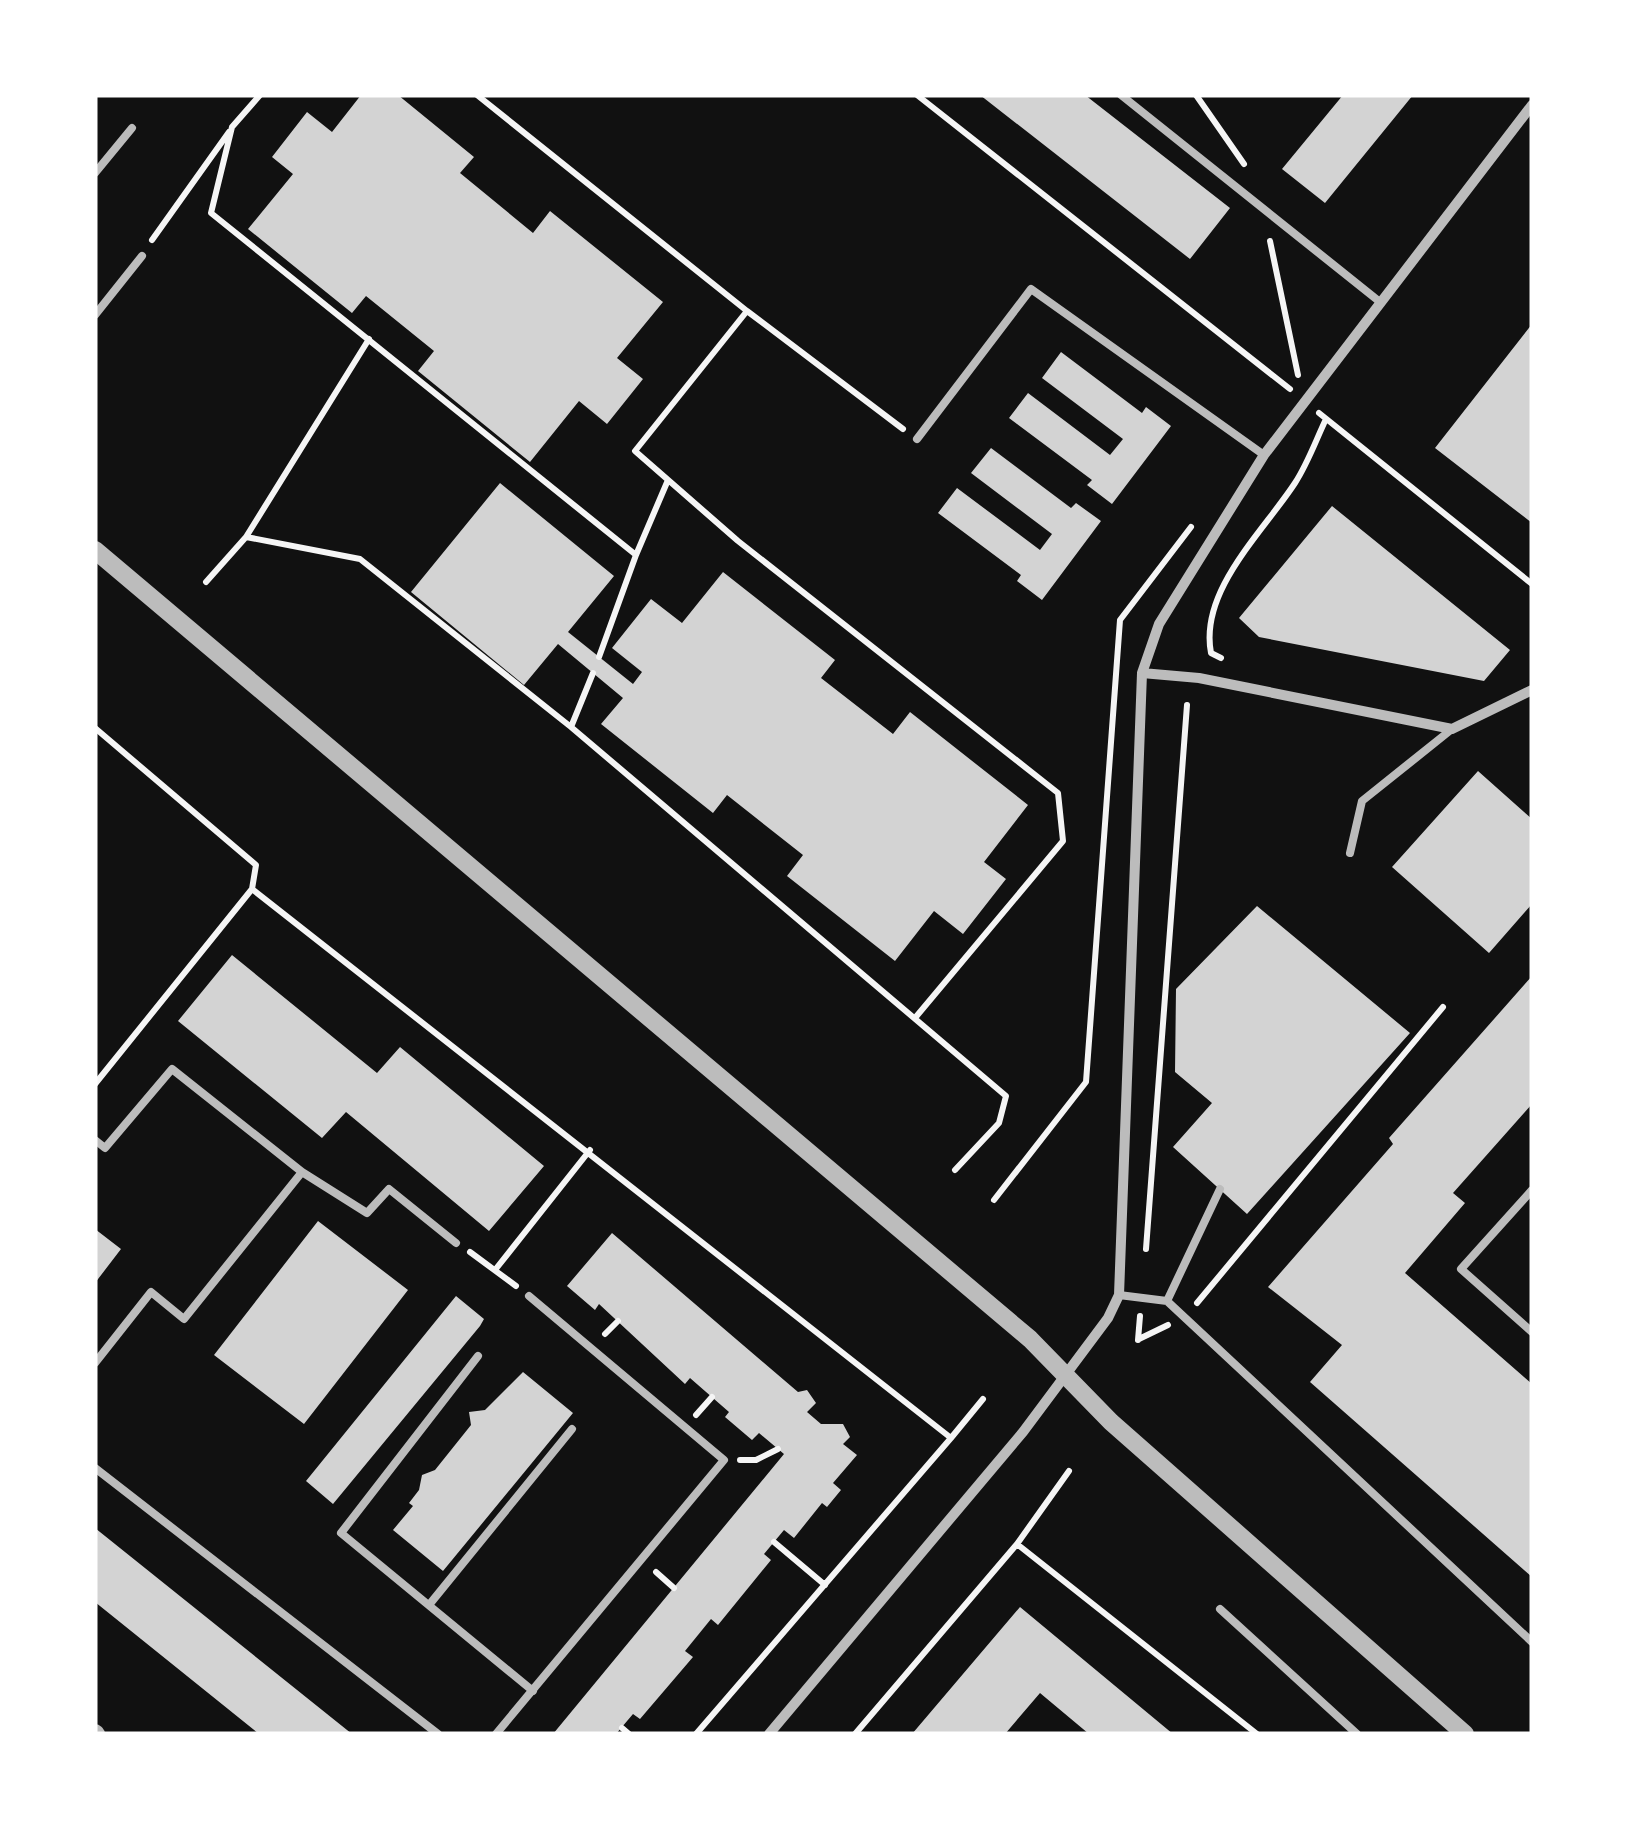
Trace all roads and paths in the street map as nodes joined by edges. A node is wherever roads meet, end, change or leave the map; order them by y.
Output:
1 (260, 95) edge
2 (477, 95) edge
3 (917, 95) edge
4 (1121, 95) edge
5 (1196, 95) edge
6 (1532, 105) edge
7 (232, 127) junction
8 (132, 128) dead end
9 (1247, 168) dead end
10 (95, 173) edge
11 (1263, 210) junction
12 (142, 256) joint
13 (1380, 302) junction
14 (747, 311) junction
15 (95, 315) edge
16 (369, 338) junction
17 (1304, 400) junction
18 (1326, 419) junction
19 (916, 439) joint
20 (1264, 455) junction
21 (668, 480) junction
22 (246, 537) junction
23 (95, 550) edge
24 (636, 555) junction
25 (206, 582) dead end
26 (1532, 584) edge
27 (1211, 653) dead end
28 (600, 657) dead end
29 (593, 673) dead end
30 (1142, 673) junction
31 (1532, 690) edge
32 (1187, 704) dead end
33 (571, 727) junction
34 (95, 728) edge
35 (1452, 729) junction
36 (1350, 853) dead end
37 (252, 889) junction
38 (1443, 1007) dead end
39 (915, 1018) junction
40 (95, 1084) edge
41 (95, 1140) edge
42 (590, 1150) junction
43 (956, 1170) dead end
44 (302, 1172) junction
45 (1220, 1190) dead end
46 (1532, 1190) edge
47 (456, 1243) joint
48 (495, 1270) junction
49 (1119, 1295) junction
50 (529, 1296) joint
51 (1142, 1297) junction
52 (1167, 1300) junction
53 (1186, 1317) junction
54 (1532, 1332) edge
55 (478, 1356) dead end
56 (95, 1363) edge
57 (1065, 1375) junction
58 (984, 1399) dead end
59 (572, 1429) dead end
60 (951, 1438) junction
61 (778, 1449) dead end
62 (724, 1460) junction
63 (95, 1468) edge
64 (1069, 1471) dead end
65 (774, 1542) dead end
66 (1017, 1544) junction
67 (825, 1585) junction
68 (429, 1605) junction
69 (1220, 1608) dead end
70 (1532, 1642) edge
71 (533, 1690) junction
72 (622, 1728) dead end
73 (438, 1734) edge
74 (496, 1734) edge
75 (630, 1734) edge
76 (696, 1734) edge
77 (769, 1734) edge
78 (855, 1734) edge
79 (1257, 1734) edge
80 (1358, 1734) edge
81 (1465, 1734) edge

1 - 7 path
2 - 14 path
3 - 17 path
4 - 11 lane
5 - 9 path
6 - 13 street
7 - 12 path
7 - 16 path
8 - 10 lane
11 - 13 lane
11 - 17 path
12 - 15 lane
13 - 17 street
14 - 19 path
14 - 21 path
16 - 22 path
16 - 24 path
17 - 18 path
17 - 20 street
18 - 26 path
18 - 27 path
19 - 20 lane
20 - 30 street
21 - 24 path
21 - 39 path
22 - 25 path
22 - 33 path
23 - 57 street
24 - 28 path
29 - 33 path
30 - 35 street
30 - 49 street
31 - 35 street
32 - 51 path
33 - 39 path
34 - 37 path
35 - 36 lane
37 - 40 path
37 - 42 path
38 - 53 path
39 - 43 path
41 - 44 lane
42 - 48 path
42 - 60 path
44 - 47 lane
44 - 56 lane
45 - 52 lane
46 - 54 lane
47 - 48 path
48 - 50 path
49 - 51 lane
49 - 57 street
50 - 62 lane
51 - 52 lane
51 - 53 path
52 - 53 lane
53 - 70 lane
55 - 68 lane
57 - 77 street
57 - 81 street
58 - 60 path
59 - 68 lane
60 - 67 path
61 - 62 path
62 - 71 lane
63 - 73 lane
64 - 66 path
65 - 67 path
66 - 78 path
66 - 79 path
67 - 76 path
68 - 71 lane
69 - 80 lane
71 - 74 lane
72 - 75 path

